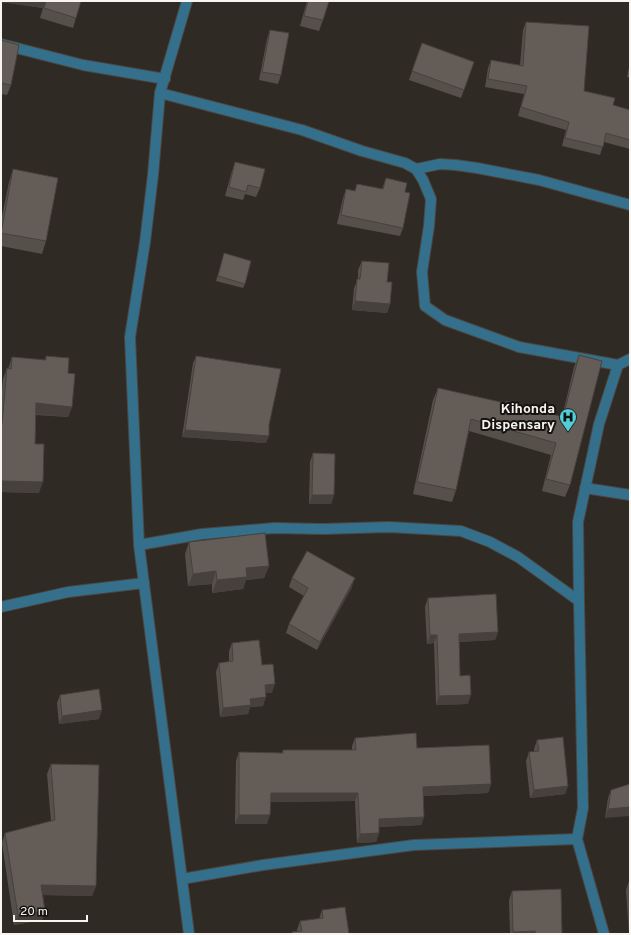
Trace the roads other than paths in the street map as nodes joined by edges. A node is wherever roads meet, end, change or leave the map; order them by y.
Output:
1 (187, 1) edge
2 (1, 44) edge
3 (165, 79) junction
4 (160, 93) junction
5 (416, 169) junction
6 (630, 205) edge
7 (630, 359) edge
8 (618, 365) junction
9 (585, 488) junction
10 (630, 495) edge
11 (139, 545) junction
12 (144, 583) junction
13 (579, 601) junction
14 (1, 607) edge
15 (577, 840) junction
16 (182, 879) junction
17 (189, 934) edge
18 (604, 934) edge

1 - 3 street
2 - 3 street
3 - 4 street
4 - 5 street
4 - 11 street
5 - 6 street
5 - 8 street
7 - 8 street
8 - 9 street
9 - 10 street
9 - 13 street
11 - 12 street
11 - 13 street
12 - 14 street
12 - 16 street
13 - 15 street
15 - 16 street
15 - 18 street
16 - 17 street

